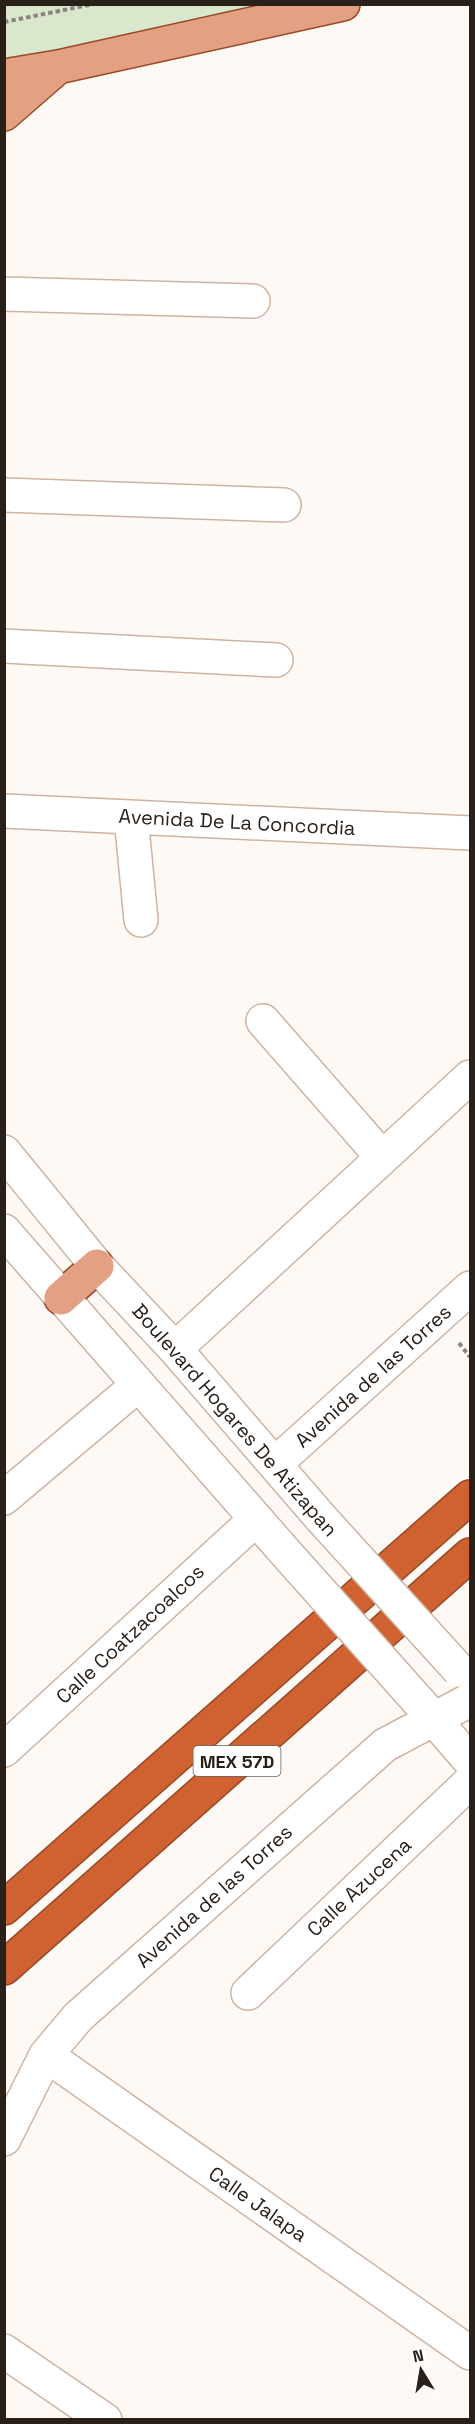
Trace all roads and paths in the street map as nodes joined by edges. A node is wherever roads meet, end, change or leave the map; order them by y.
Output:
1 (94, 4) edge
2 (343, 4) edge
3 (4, 22) edge
4 (58, 68) junction
5 (4, 76) edge
6 (4, 114) edge
7 (4, 294) edge
8 (253, 301) dead end
9 (4, 495) edge
10 (284, 505) dead end
11 (4, 646) edge
12 (276, 660) dead end
13 (4, 811) edge
14 (131, 817) junction
15 (471, 832) edge
16 (141, 920) dead end
17 (263, 1021) dead end
18 (471, 1077) edge
19 (4, 1152) edge
20 (382, 1157) junction
21 (4, 1231) edge
22 (97, 1266) junction
23 (471, 1288) edge
24 (61, 1298) junction
25 (175, 1349) junction
26 (138, 1385) junction
27 (276, 1464) junction
28 (471, 1497) edge
29 (4, 1498) edge
30 (256, 1519) junction
31 (471, 1555) edge
32 (467, 1684) edge
33 (426, 1709) junction
34 (4, 1750) edge
35 (471, 1761) edge
36 (471, 1782) edge
37 (4, 1908) edge
38 (4, 1968) edge
39 (248, 1993) dead end
40 (46, 2055) junction
41 (4, 2139) edge
42 (4, 2350) edge
43 (471, 2353) edge
44 (105, 2420) edge

1 - 3 path
2 - 4 main road
4 - 5 main road
4 - 6 main road
7 - 8 street
9 - 10 street
11 - 12 street
13 - 14 street, Avenida De La Concordia
14 - 15 street, Avenida De La Concordia
14 - 16 street
17 - 20 street
18 - 20 street
19 - 22 street, Boulevard Hogares De Atizapan
20 - 25 street
21 - 24 street
22 - 24 main road
22 - 25 street, Boulevard Hogares De Atizapan
23 - 27 street, Avenida de las Torres
24 - 26 street
25 - 27 street, Boulevard Hogares De Atizapan
26 - 29 street
26 - 30 street
27 - 32 street, Boulevard Hogares De Atizapan, bridge
28 - 37 highway, MEX 57D
30 - 33 street, bridge
30 - 34 street, Calle Coatzacoalcos
31 - 38 highway, MEX 57D
32 - 33 street, Avenida de las Torres
33 - 35 street
33 - 40 street, Avenida de las Torres
36 - 39 street, Calle Azucena
40 - 41 street, Avenida de las Torres
40 - 43 street, Calle Jalapa
42 - 44 street

